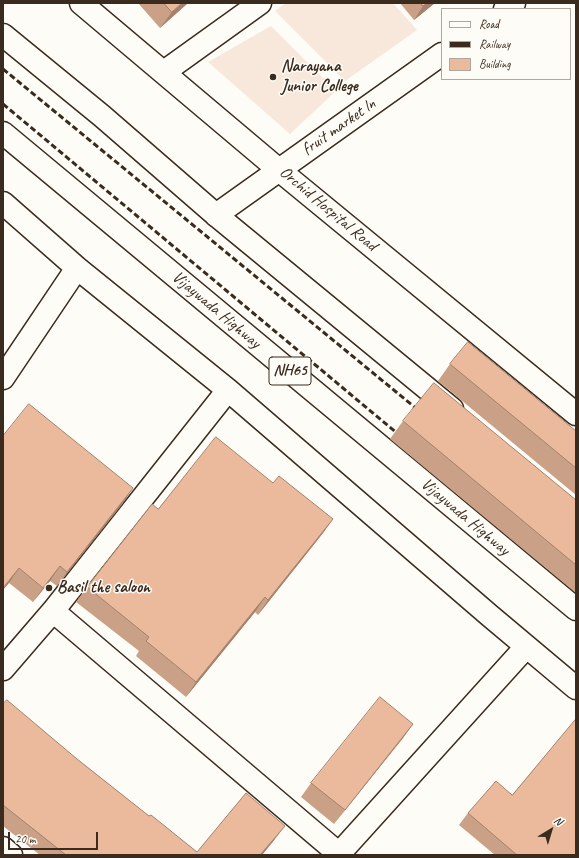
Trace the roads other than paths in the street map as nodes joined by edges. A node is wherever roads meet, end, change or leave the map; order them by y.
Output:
1 (81, 3) edge
2 (260, 3) edge
3 (3, 35) edge
4 (441, 55) edge
5 (164, 72) junction
6 (3, 133) edge
7 (279, 170) junction
8 (3, 203) edge
9 (216, 215) junction
10 (77, 268) junction
11 (3, 378) edge
12 (228, 390) junction
13 (576, 414) edge
14 (466, 420) edge
15 (576, 609) edge
16 (53, 611) junction
17 (526, 647) junction
18 (3, 669) edge
19 (576, 688) edge
20 (3, 848) edge
21 (10, 855) edge
22 (338, 855) edge

1 - 5 main road, Orchid Hospital Road
2 - 5 main road
3 - 9 main road
4 - 7 main road, fruit market ln
5 - 7 main road, Orchid Hospital Road
6 - 15 main road, Vijaywada Highway / NH65
7 - 9 main road, fruit market ln
7 - 13 main road, Orchid Hospital Road
8 - 10 main road
9 - 14 main road
10 - 11 main road
10 - 12 main road
12 - 16 main road
12 - 17 main road
16 - 18 main road
16 - 22 main road
17 - 19 main road
17 - 22 main road
20 - 21 main road

